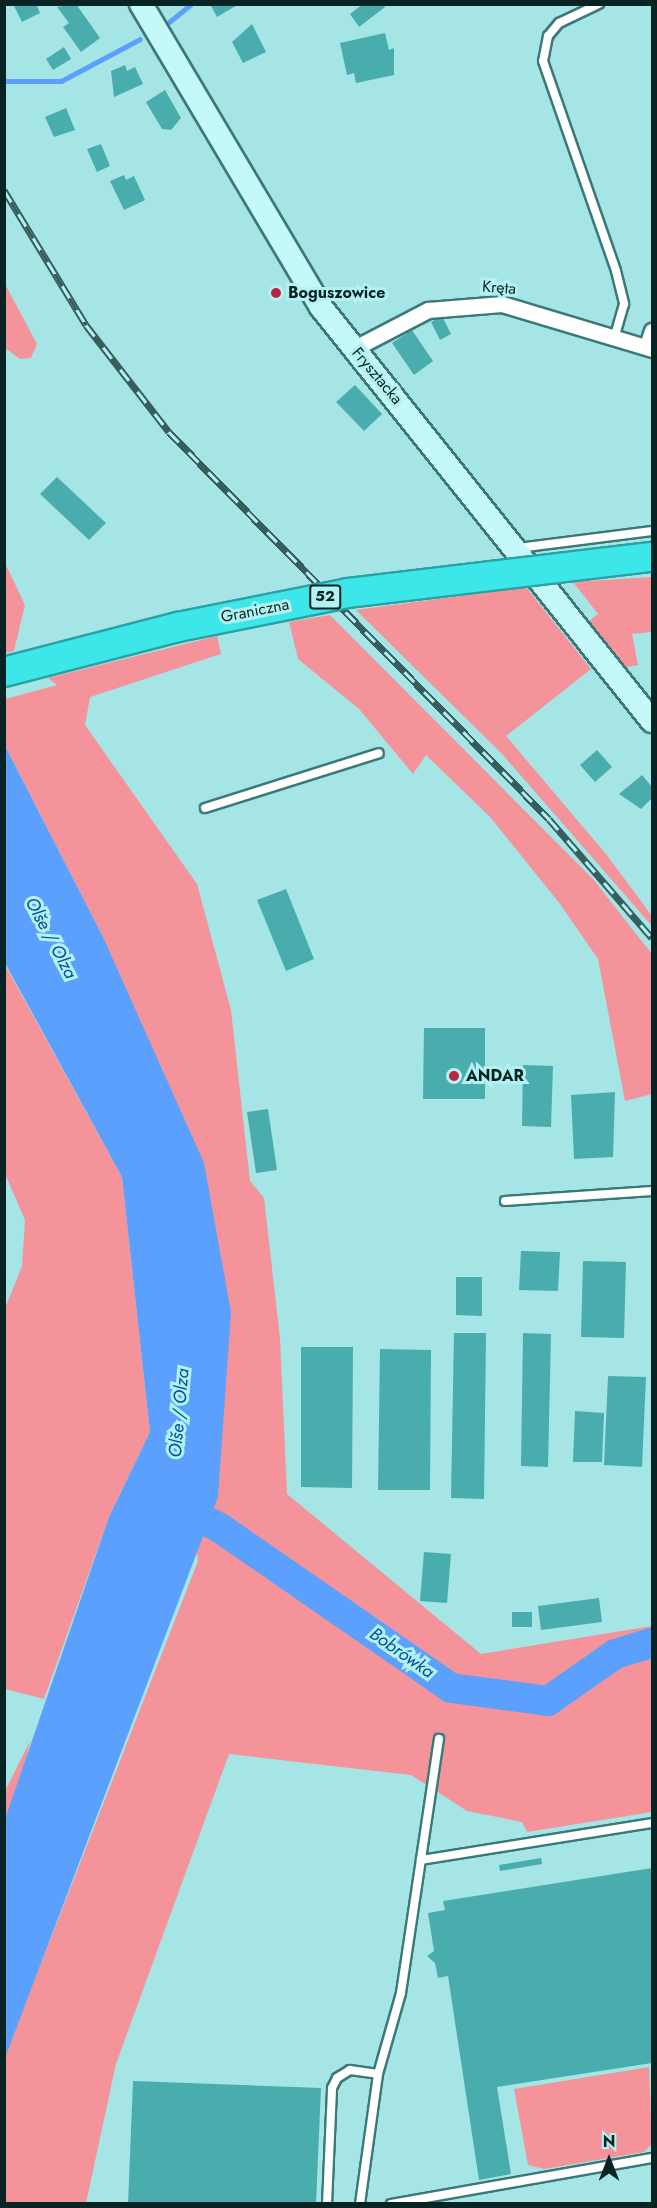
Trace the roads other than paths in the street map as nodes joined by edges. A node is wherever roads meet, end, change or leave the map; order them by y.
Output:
1 (141, 4) edge
2 (599, 4) edge
3 (652, 331) edge
4 (615, 336) junction
5 (650, 347) edge
6 (353, 349) junction
7 (652, 531) edge
8 (518, 548) junction
9 (652, 557) edge
10 (4, 672) edge
11 (652, 721) edge
12 (379, 753) dead end
13 (205, 808) dead end
14 (652, 1191) edge
15 (505, 1201) dead end
16 (440, 1739) dead end
17 (652, 1823) edge
18 (420, 1860) junction
19 (378, 2074) junction
20 (652, 2158) edge
21 (327, 2204) edge
22 (360, 2204) edge
23 (391, 2204) edge

1 - 6 street, Frysztacka
2 - 4 lane
3 - 5 street, Kręta
4 - 5 street, Kręta
4 - 6 street, Kręta
6 - 8 street, Frysztacka
7 - 8 lane
8 - 11 street, Frysztacka
9 - 10 highway, Graniczna / 52, bridge
12 - 13 lane
14 - 15 lane
16 - 18 lane
17 - 18 lane
18 - 19 lane
19 - 21 lane
19 - 22 lane
20 - 23 lane

